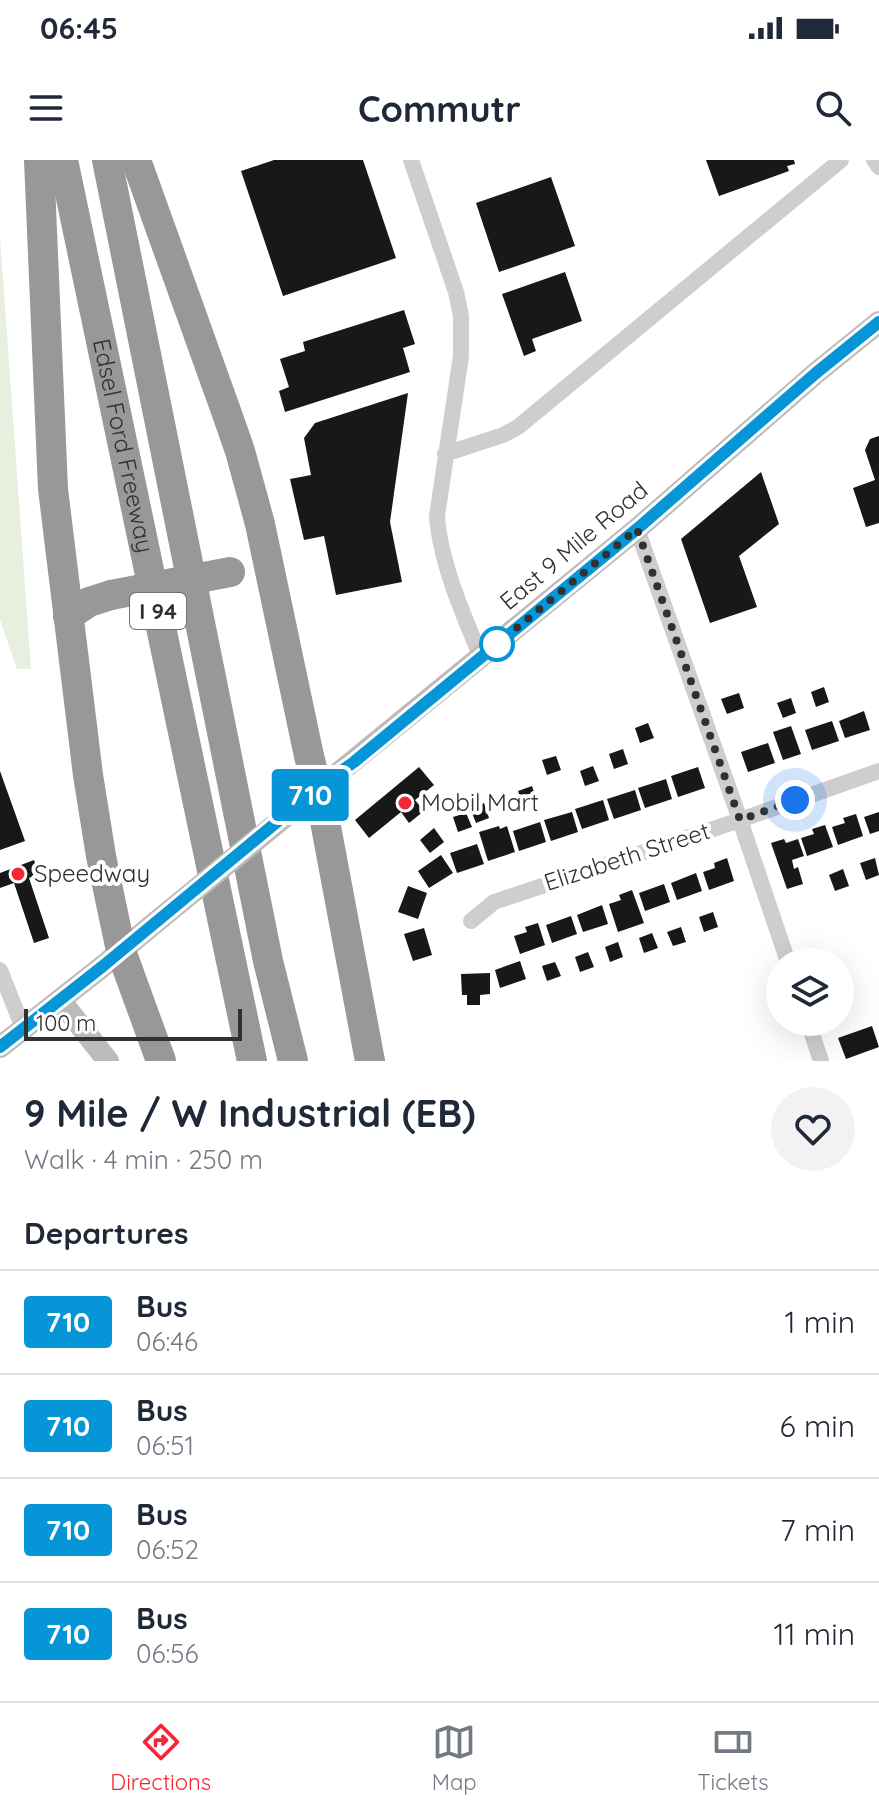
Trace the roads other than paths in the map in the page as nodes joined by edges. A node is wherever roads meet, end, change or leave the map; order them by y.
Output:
1 (39, 160) edge
2 (63, 160) edge
3 (107, 160) edge
4 (136, 160) edge
5 (411, 160) edge
6 (841, 160) edge
7 (874, 160) edge
8 (879, 167) edge
9 (879, 322) edge
10 (445, 454) junction
11 (637, 529) junction
12 (273, 583) junction
13 (68, 616) junction
14 (481, 657) junction
15 (879, 771) edge
16 (318, 788) junction
17 (740, 820) junction
18 (471, 921) dead end
19 (783, 948) edge
20 (121, 951) junction
21 (0, 970) edge
22 (60, 1000) junction
23 (23, 1028) junction
24 (813, 1036) edge
25 (0, 1047) edge
26 (108, 1061) edge
27 (161, 1061) edge
28 (252, 1061) edge
29 (293, 1061) edge
30 (370, 1061) edge
31 (821, 1061) edge

1 - 13 highway
2 - 28 highway, Edsel Ford Freeway / I 94
3 - 29 highway, Edsel Ford Freeway / I 94
4 - 12 highway
5 - 10 street
6 - 10 street
7 - 8 street
9 - 11 main road, East 9 Mile Road
10 - 14 street
11 - 14 main road, East 9 Mile Road
11 - 17 street
12 - 13 highway, bridge
12 - 16 highway
13 - 20 highway
14 - 16 main road, East 9 Mile Road
15 - 17 street, Elizabeth Street
16 - 20 main road, East 9 Mile Road, bridge
16 - 30 highway
17 - 18 street, Elizabeth Street
17 - 19 street
20 - 22 main road, East 9 Mile Road
20 - 27 highway
21 - 23 street
22 - 23 main road, East 9 Mile Road
22 - 26 main road
23 - 25 main road, East 9 Mile Road
24 - 31 street

